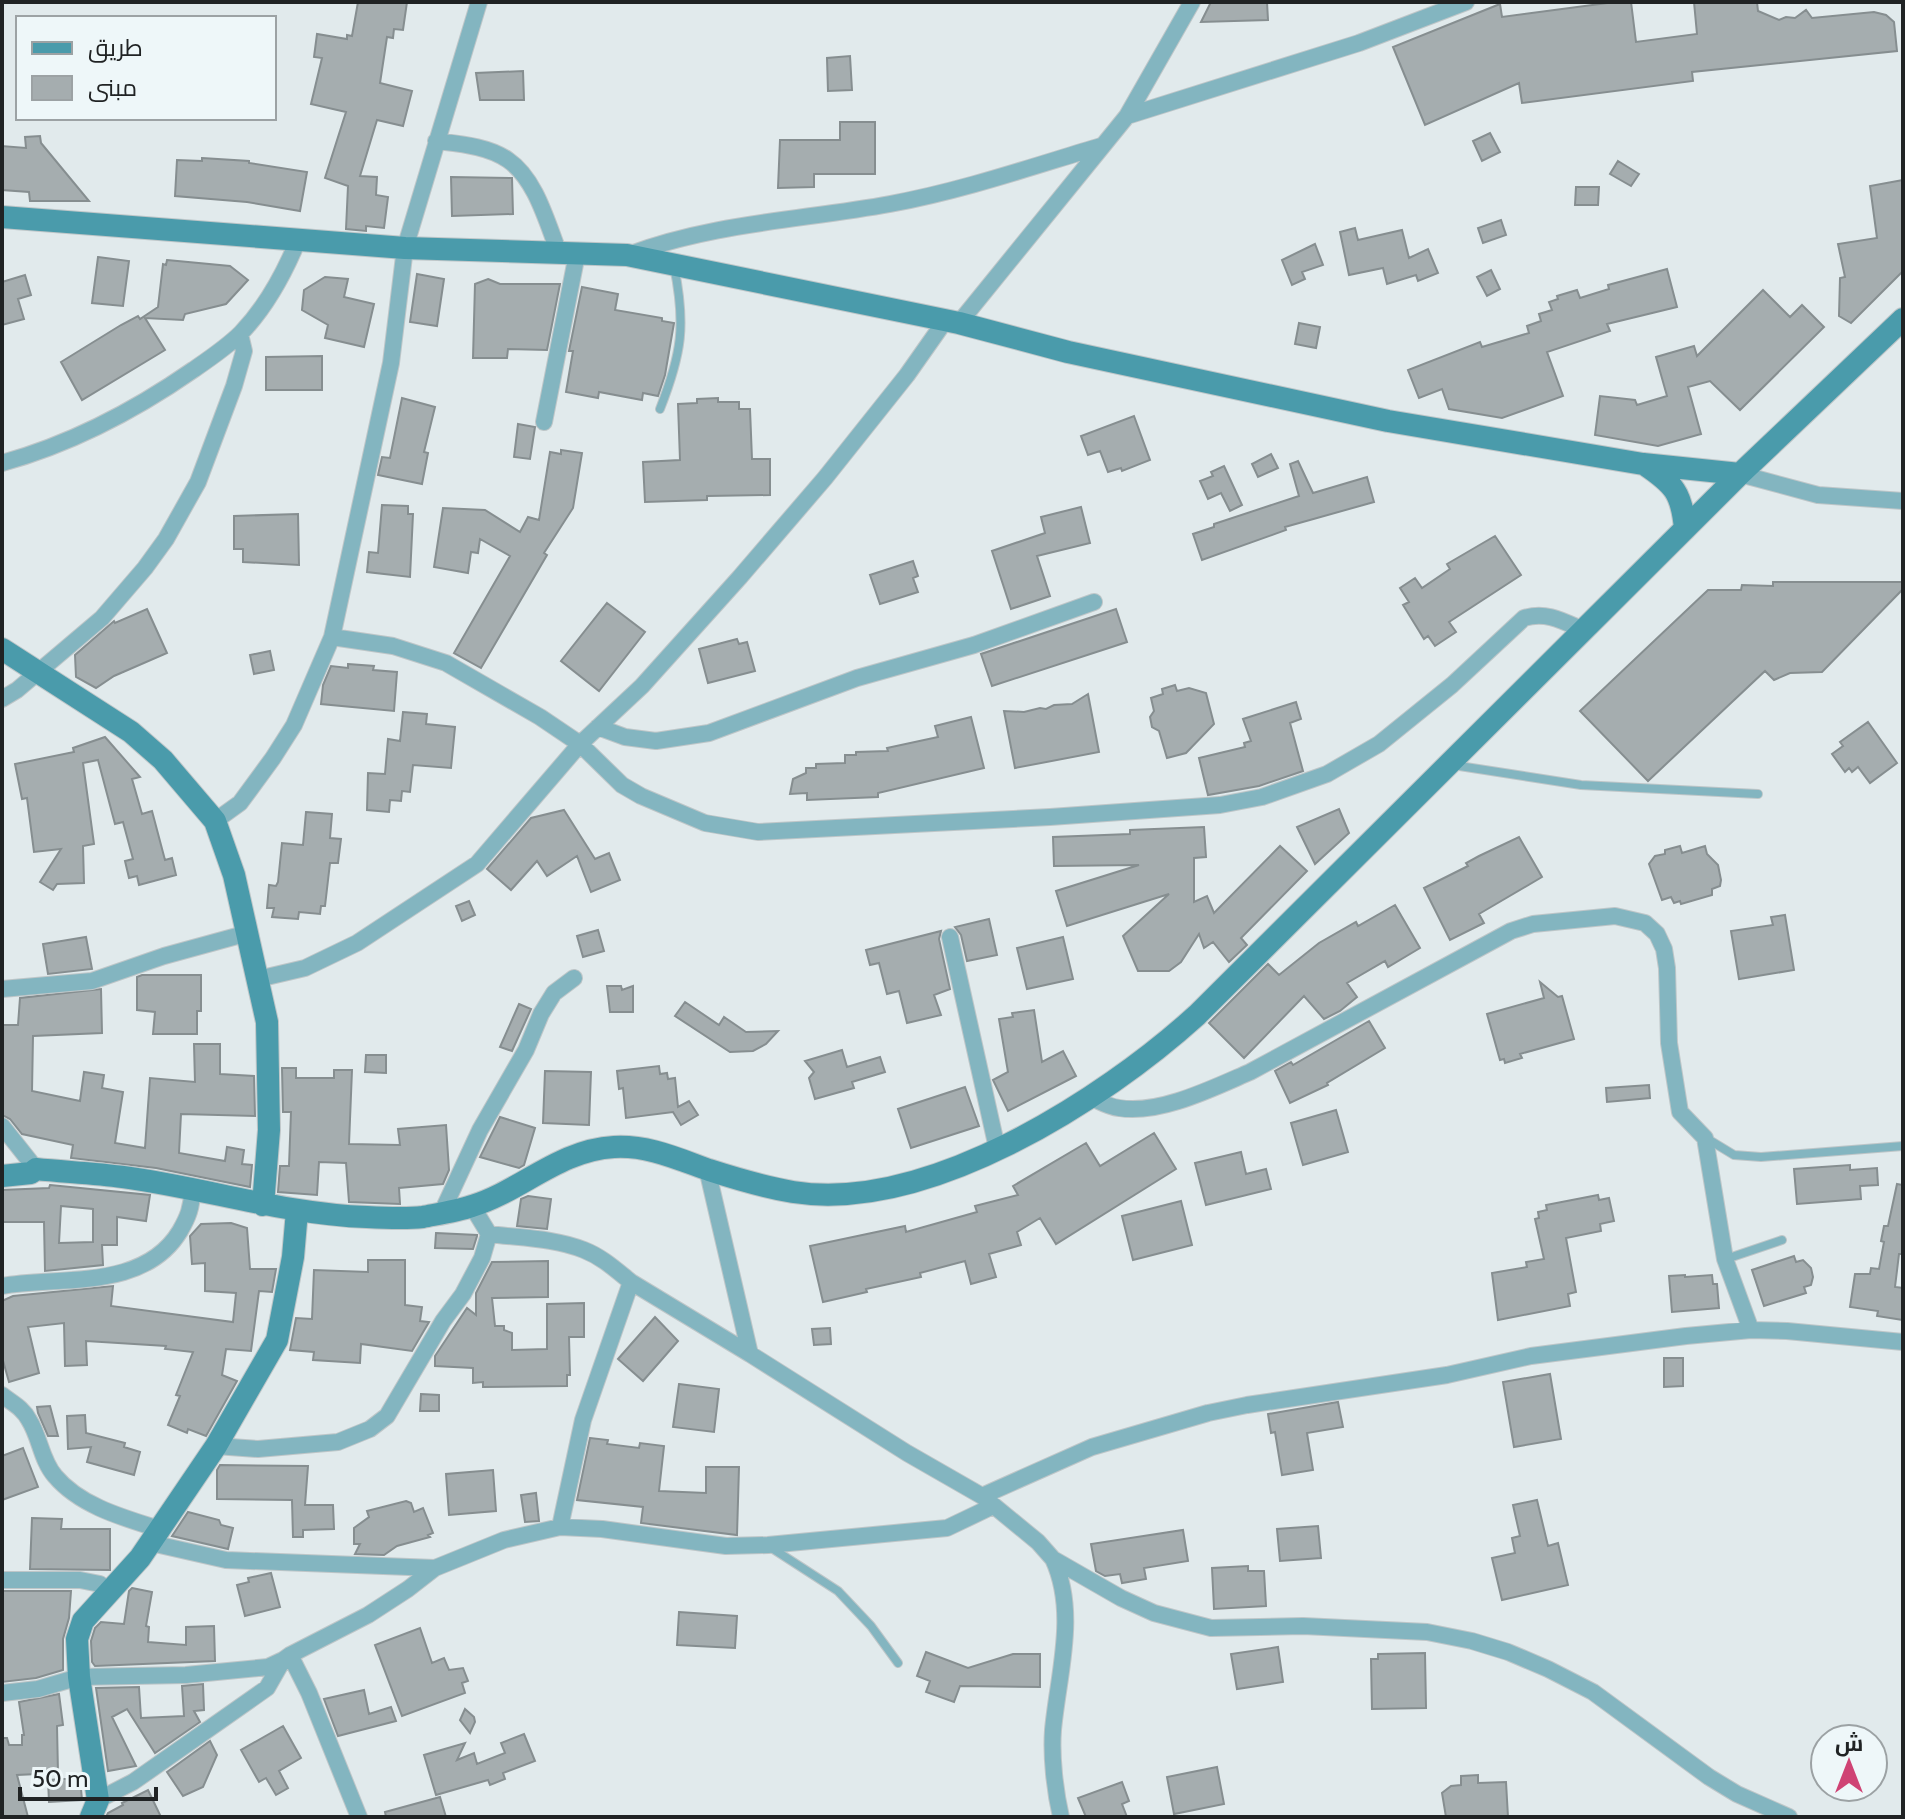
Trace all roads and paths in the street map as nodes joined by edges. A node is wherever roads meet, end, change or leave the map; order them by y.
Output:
1 (479, 2) edge
2 (1192, 2) edge
3 (1466, 2) edge
4 (1127, 116) junction
5 (436, 141) junction
6 (1101, 146) junction
7 (2, 217) edge
8 (298, 240) junction
9 (405, 248) junction
10 (568, 254) junction
11 (627, 255) junction
12 (674, 265) junction
13 (1903, 319) edge
14 (952, 322) junction
15 (240, 334) junction
16 (660, 409) dead end
17 (544, 422) dead end
18 (2, 463) edge
19 (1643, 464) junction
20 (1740, 474) junction
21 (1903, 501) edge
22 (1685, 529) junction
23 (1094, 602) dead end
24 (1583, 630) junction
25 (332, 637) junction
26 (2, 649) edge
27 (37, 671) junction
28 (2, 699) edge
29 (598, 727) junction
30 (580, 744) junction
31 (1449, 764) junction
32 (1758, 794) dead end
33 (215, 821) junction
34 (248, 933) junction
35 (950, 937) dead end
36 (574, 978) dead end
37 (258, 979) junction
38 (2, 989) edge
39 (1090, 1097) junction
40 (2, 1126) edge
41 (1705, 1138) junction
42 (1903, 1146) edge
43 (997, 1148) junction
44 (36, 1169) junction
45 (707, 1169) junction
46 (2, 1176) edge
47 (192, 1191) junction
48 (263, 1205) junction
49 (472, 1206) junction
50 (297, 1211) junction
51 (442, 1212) junction
52 (489, 1234) junction
53 (1782, 1240) dead end
54 (1725, 1259) junction
55 (631, 1282) junction
56 (2, 1286) edge
57 (1751, 1330) junction
58 (1903, 1342) edge
59 (750, 1354) junction
60 (2, 1395) edge
61 (216, 1446) junction
62 (987, 1501) junction
63 (560, 1527) junction
64 (155, 1536) junction
65 (768, 1545) junction
66 (1053, 1559) junction
67 (435, 1568) junction
68 (2, 1580) edge
69 (109, 1593) junction
70 (286, 1658) junction
71 (898, 1663) dead end
72 (79, 1677) junction
73 (2, 1693) edge
74 (94, 1809) edge
75 (359, 1817) edge
76 (1061, 1817) edge
77 (1789, 1817) edge

1 - 5 street
2 - 4 street
3 - 4 street
4 - 6 street
5 - 9 street
5 - 10 street
6 - 11 street
6 - 14 street
7 - 8 main road
8 - 9 main road
8 - 15 street
9 - 10 main road
9 - 25 street
10 - 11 main road
10 - 17 street
11 - 12 main road
12 - 14 main road
12 - 16 lane
13 - 20 main road
14 - 19 main road
14 - 29 street
15 - 18 street
15 - 27 street
19 - 20 main road
19 - 22 main road
20 - 21 street
20 - 22 main road
22 - 24 main road
23 - 29 street
24 - 30 street
24 - 31 main road
25 - 30 street
25 - 33 street
26 - 27 main road
27 - 28 street
27 - 33 main road
29 - 30 street
30 - 37 street
31 - 32 lane
31 - 39 main road
33 - 34 main road
34 - 37 main road
34 - 38 street
35 - 43 street
36 - 51 street
37 - 48 main road
39 - 41 street
39 - 43 main road
40 - 44 street
41 - 42 lane
41 - 54 street
43 - 45 main road
44 - 46 main road
44 - 47 main road
45 - 49 main road
45 - 59 street
47 - 48 main road
47 - 56 street
48 - 50 main road
49 - 51 main road
49 - 52 street
50 - 51 main road
50 - 61 main road
52 - 55 street
52 - 61 street
53 - 54 lane
54 - 57 street
55 - 59 street
55 - 63 street
57 - 58 street
57 - 62 street
59 - 62 street
60 - 64 street
61 - 64 main road
62 - 65 street
62 - 66 street
63 - 65 street
63 - 67 street
64 - 67 street
64 - 69 main road
65 - 71 lane
66 - 76 street
66 - 77 street
67 - 70 street
68 - 69 street
69 - 72 main road
70 - 72 street
70 - 74 street
70 - 75 street
72 - 73 street
72 - 74 main road

